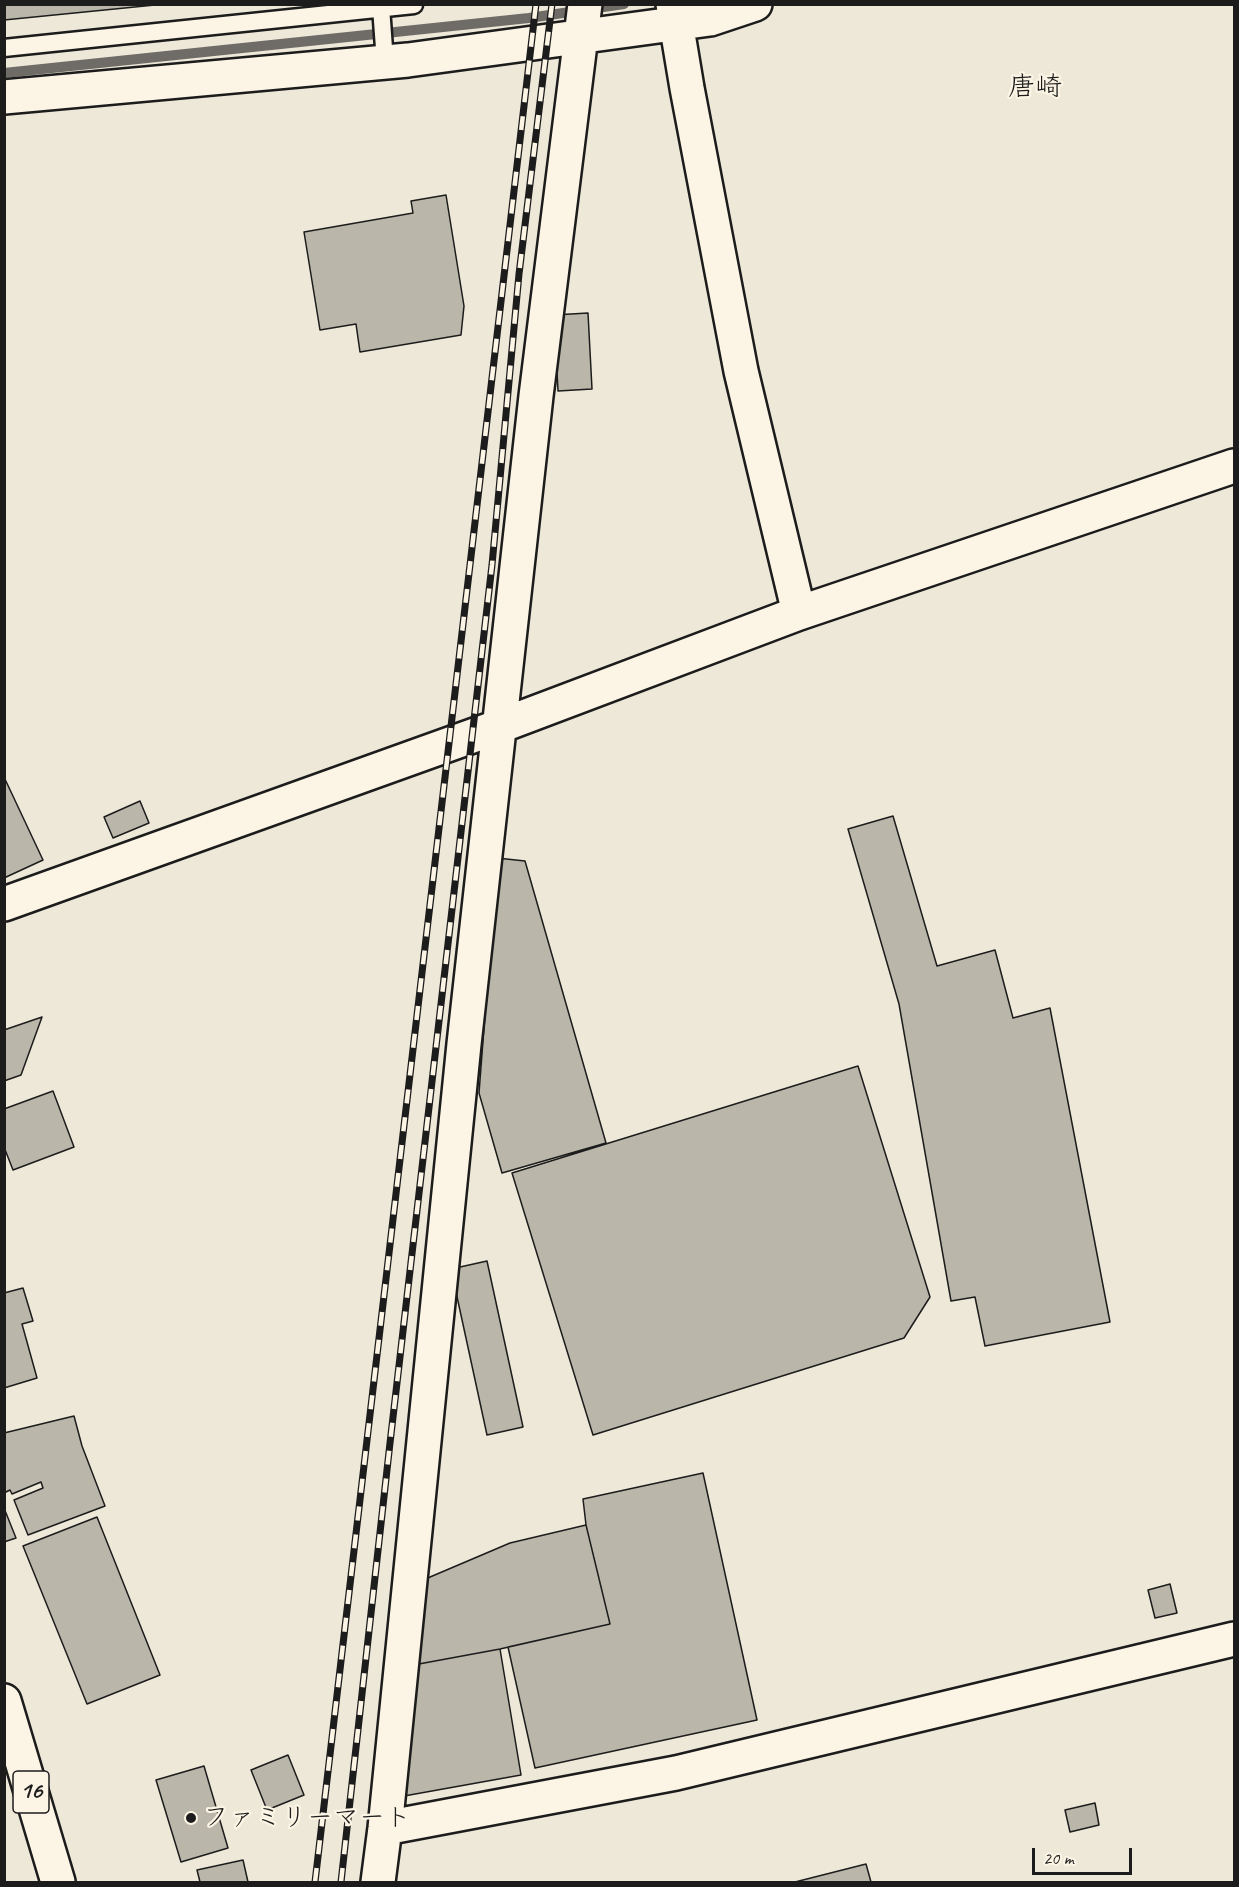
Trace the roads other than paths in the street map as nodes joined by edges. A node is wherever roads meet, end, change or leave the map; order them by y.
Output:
1 (755, 4) edge
2 (414, 5) edge
3 (381, 7) junction
4 (675, 14) edge
5 (583, 20) edge
6 (4, 48) edge
7 (385, 53) junction
8 (4, 98) edge
9 (1234, 466) edge
10 (799, 614) junction
11 (500, 726) junction
12 (4, 904) edge
13 (1234, 1639) edge
14 (4, 1701) edge
15 (385, 1828) junction
16 (58, 1882) edge
17 (378, 1882) edge

1 - 4 street
2 - 3 lane
3 - 6 lane
3 - 7 lane
4 - 5 street
4 - 10 street
5 - 7 street
5 - 11 street
7 - 8 street
9 - 10 street
10 - 11 street
11 - 12 street
11 - 15 street
13 - 15 street
14 - 16 street, 16
15 - 17 street

